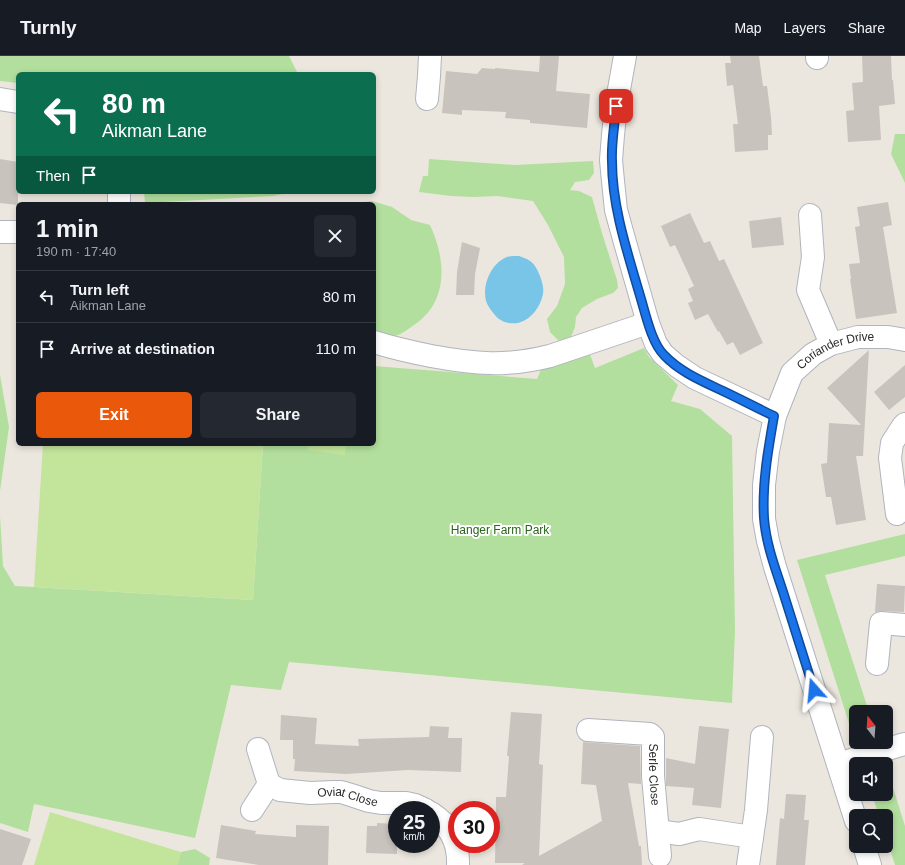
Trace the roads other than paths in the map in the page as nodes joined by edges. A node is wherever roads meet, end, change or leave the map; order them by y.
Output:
1 (430, 56) edge
2 (619, 57) edge
3 (0, 98) edge
4 (427, 99) dead end
5 (16, 102) edge
6 (810, 215) dead end
7 (0, 232) edge
8 (16, 232) edge
9 (648, 323) junction
10 (905, 340) edge
11 (376, 343) edge
12 (831, 344) junction
13 (774, 416) junction
14 (905, 424) edge
15 (897, 514) dead end
16 (905, 625) edge
17 (877, 664) dead end
18 (588, 730) dead end
19 (762, 738) dead end
20 (905, 744) edge
21 (258, 749) dead end
22 (838, 764) junction
23 (269, 784) junction
24 (388, 803) edge
25 (852, 809) edge
26 (252, 810) dead end
27 (440, 821) edge
28 (658, 831) junction
29 (752, 837) junction
30 (866, 853) edge
31 (660, 856) dead end
32 (458, 865) edge
33 (748, 865) edge
34 (870, 865) edge

1 - 4 street
2 - 9 street
3 - 5 street
6 - 12 street
7 - 8 street
9 - 11 street
9 - 13 street
10 - 12 street, Coriander Drive
12 - 13 street, Coriander Drive
13 - 22 street, Coriander Drive
14 - 15 street
16 - 17 street
18 - 28 street, Serle Close
19 - 29 street
20 - 22 street
21 - 23 street
22 - 25 street, Coriander Drive
23 - 24 street, Oviat Close
23 - 26 street
27 - 32 street
28 - 29 street
28 - 31 street, Serle Close
29 - 33 street
30 - 34 street

